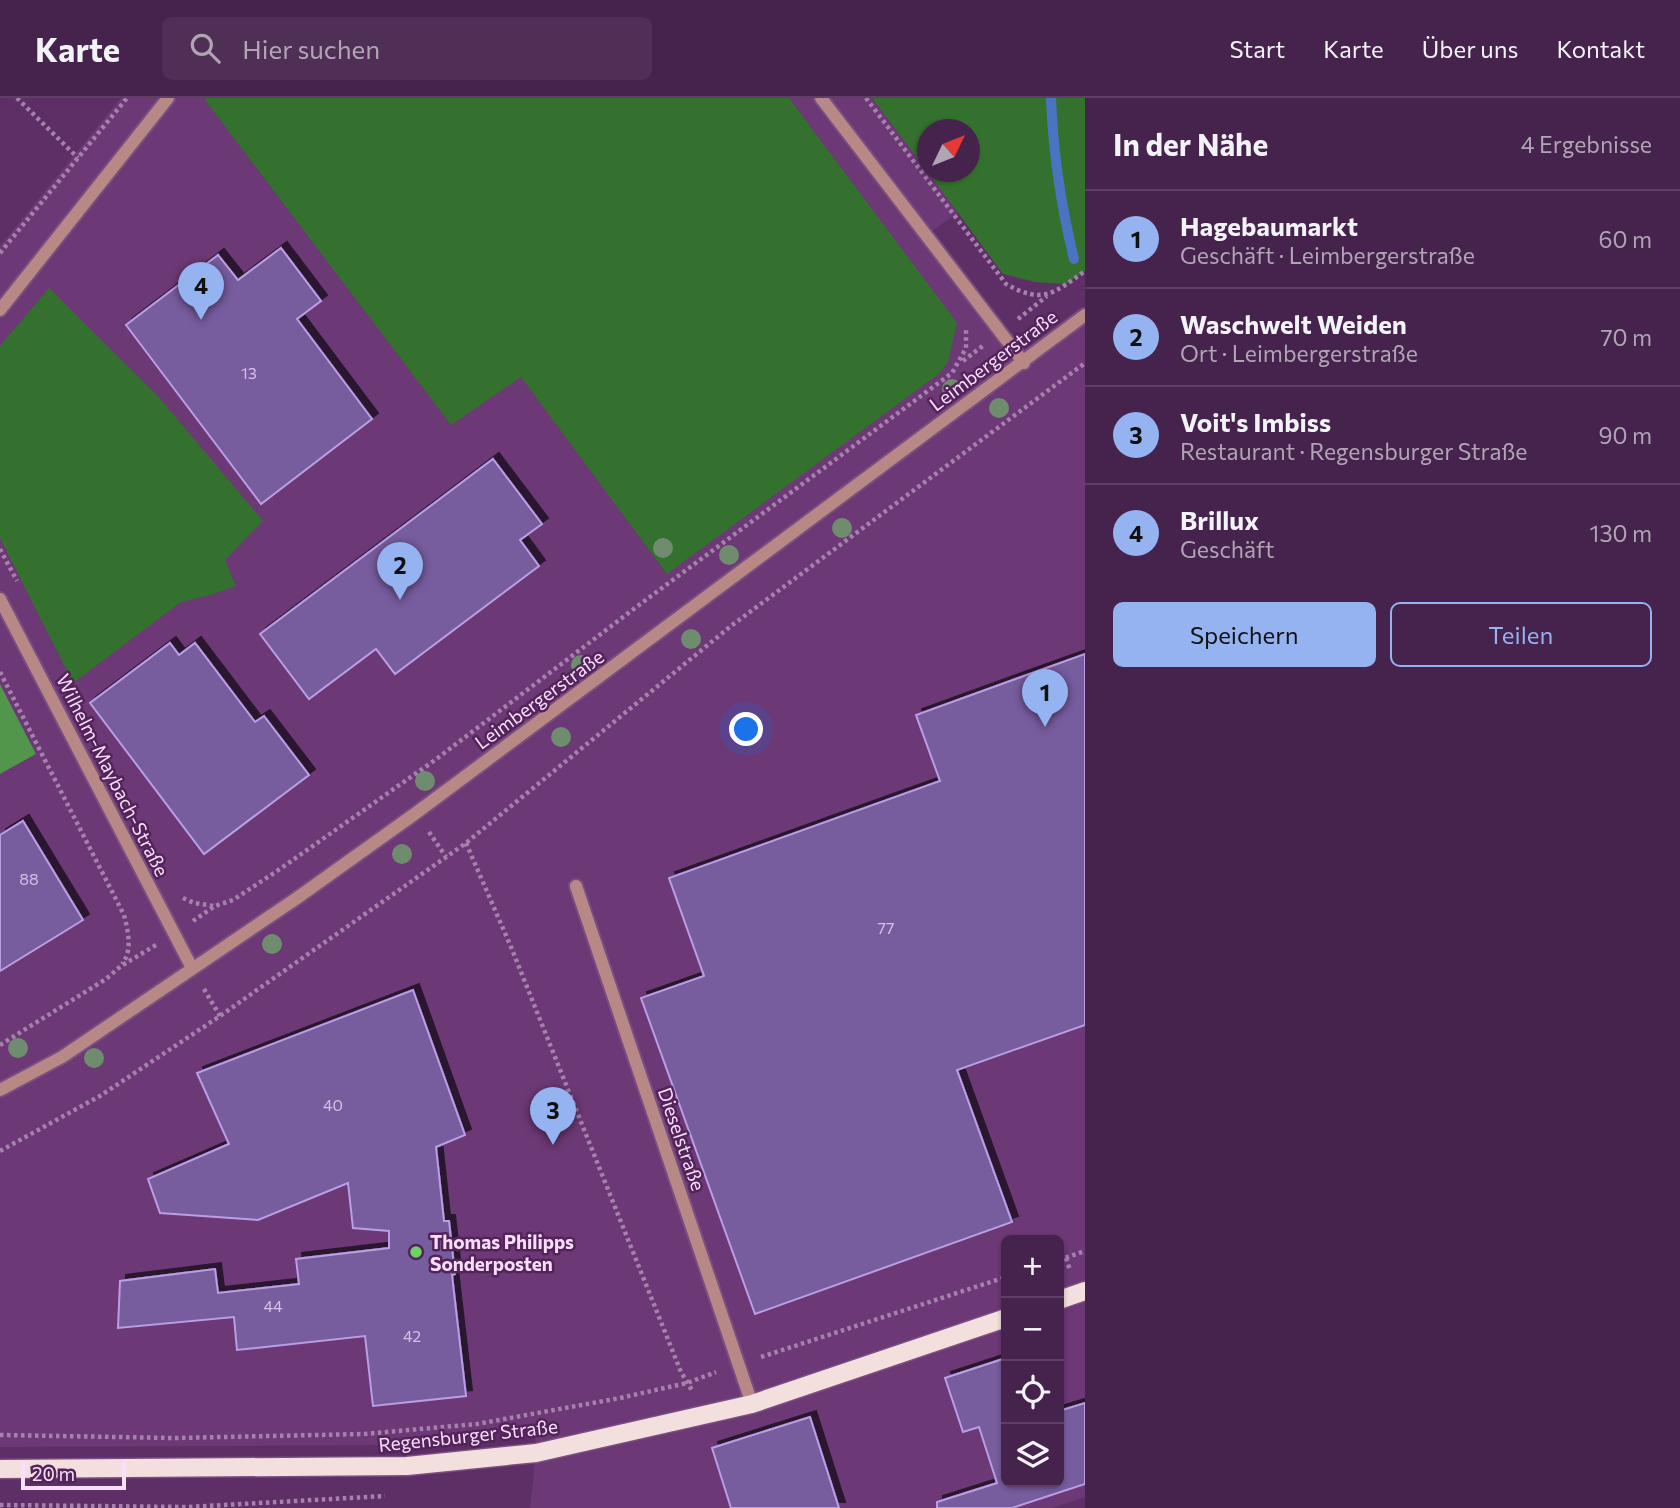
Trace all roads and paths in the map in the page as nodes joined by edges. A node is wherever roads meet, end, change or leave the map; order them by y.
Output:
1 (17, 98) edge
2 (127, 98) edge
3 (168, 98) edge
4 (821, 98) edge
5 (866, 98) edge
6 (78, 158) junction
7 (0, 253) edge
8 (1085, 271) edge
9 (0, 310) edge
10 (1085, 315) edge
11 (961, 319) dead end
12 (1024, 363) junction
13 (1085, 363) edge
14 (0, 599) edge
15 (0, 672) edge
16 (466, 843) junction
17 (576, 886) dead end
18 (215, 906) dead end
19 (192, 968) junction
20 (0, 1045) edge
21 (0, 1090) edge
22 (0, 1151) edge
23 (1085, 1251) edge
24 (1064, 1258) edge
25 (1001, 1279) edge
26 (1085, 1291) edge
27 (1064, 1298) edge
28 (1001, 1320) edge
29 (738, 1364) junction
30 (687, 1382) junction
31 (752, 1404) junction
32 (706, 1416) junction
33 (0, 1435) edge
34 (0, 1469) edge

1 - 6 path
2 - 6 path
3 - 9 street
4 - 12 street
5 - 8 path
6 - 7 path
10 - 12 street, Leimbergerstraße
11 - 18 path
12 - 19 street, Leimbergerstraße
13 - 16 path
14 - 19 street, Wilhelm-Maybach-Straße
15 - 20 path
16 - 22 path
16 - 30 path
17 - 29 street, Dieselstraße
19 - 21 street, Leimbergerstraße
23 - 24 path
25 - 29 path
26 - 27 main road
28 - 31 main road, Regensburger Straße
29 - 30 path
29 - 31 street, Dieselstraße
30 - 32 path
30 - 33 path
31 - 32 main road, Regensburger Straße
32 - 34 main road, Regensburger Straße

